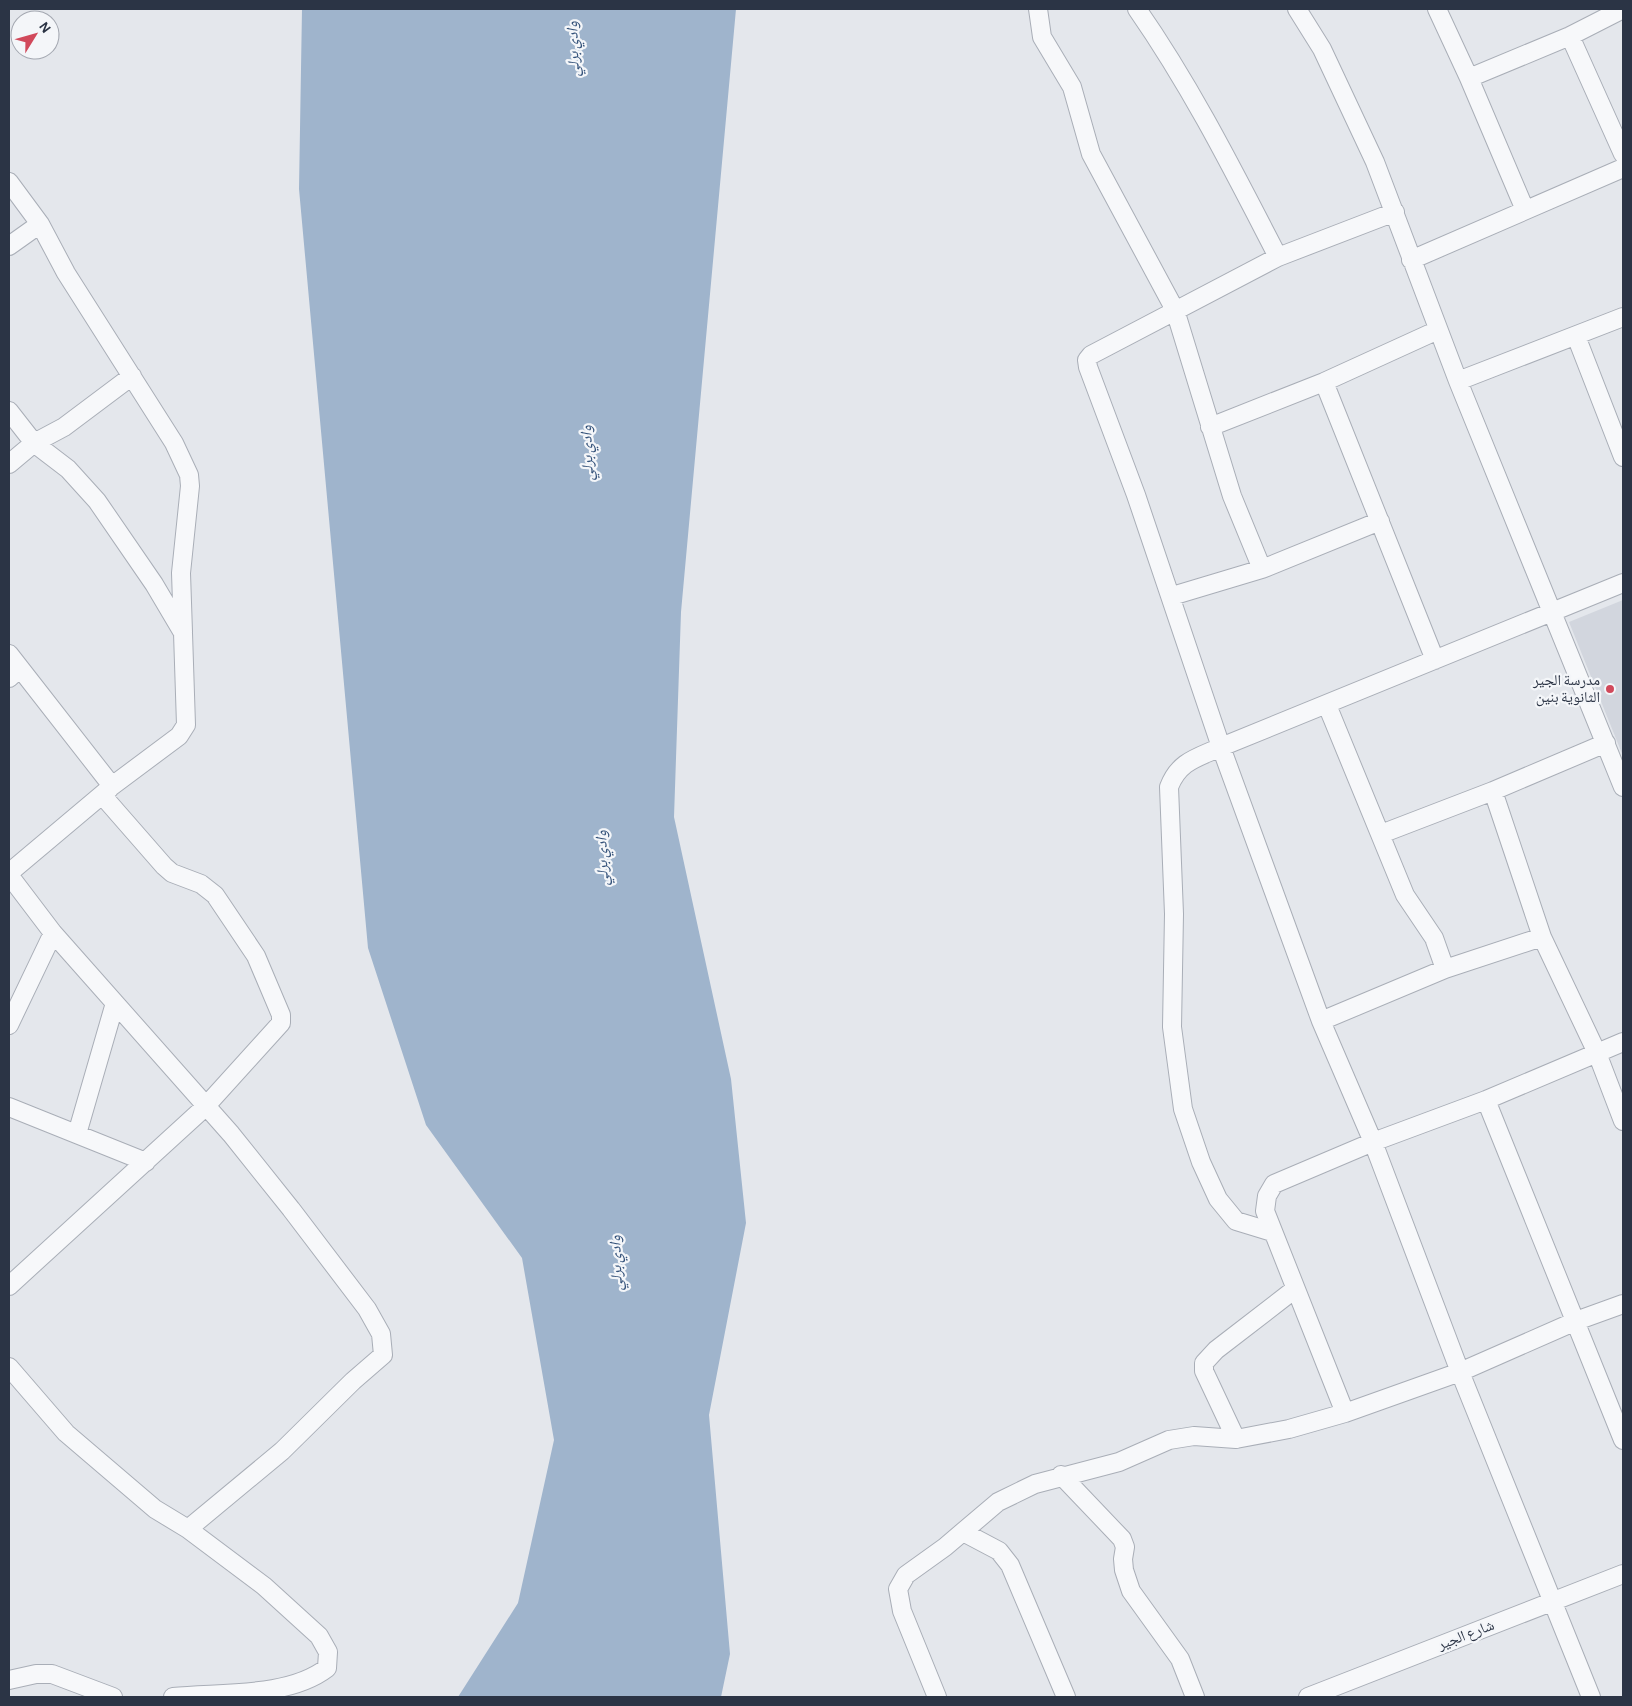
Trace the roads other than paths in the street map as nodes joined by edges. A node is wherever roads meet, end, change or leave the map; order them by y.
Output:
1 (1038, 9) edge
2 (1137, 9) edge
3 (1297, 9) edge
4 (1437, 9) edge
5 (1623, 9) edge
6 (1570, 36) junction
7 (1469, 78) junction
8 (1623, 154) edge
9 (1623, 168) edge
10 (9, 182) edge
11 (1525, 210) junction
12 (1395, 212) junction
13 (40, 224) junction
14 (9, 246) edge
15 (1278, 257) junction
16 (1410, 260) junction
17 (1175, 310) junction
18 (1623, 317) edge
19 (1438, 330) junction
20 (1576, 336) junction
21 (132, 376) junction
22 (1458, 380) junction
23 (1324, 382) junction
24 (9, 411) edge
25 (1210, 427) junction
26 (34, 443) junction
27 (1623, 458) edge
28 (9, 464) edge
29 (1380, 521) junction
30 (1262, 569) junction
31 (1623, 583) edge
32 (1172, 596) junction
33 (1553, 611) junction
34 (183, 633) junction
35 (9, 654) edge
36 (1436, 660) junction
37 (15, 673) edge
38 (1327, 705) junction
39 (1606, 743) junction
40 (1221, 747) junction
41 (1623, 787) edge
42 (107, 790) junction
43 (1493, 791) junction
44 (1381, 834) junction
45 (9, 874) edge
46 (52, 933) junction
47 (1542, 937) junction
48 (1445, 969) junction
49 (115, 1003) junction
50 (1322, 1021) junction
51 (9, 1024) edge
52 (1623, 1042) edge
53 (1597, 1053) junction
54 (1486, 1100) junction
55 (9, 1107) edge
56 (205, 1107) junction
57 (1623, 1121) edge
58 (77, 1134) junction
59 (1373, 1142) junction
60 (146, 1162) junction
61 (1272, 1232) junction
62 (9, 1286) edge
63 (1295, 1289) junction
64 (1623, 1304) edge
65 (1576, 1321) junction
66 (9, 1367) edge
67 (1460, 1372) junction
68 (1345, 1413) junction
69 (1236, 1439) junction
70 (1623, 1440) edge
71 (1061, 1475) junction
72 (188, 1529) junction
73 (963, 1532) junction
74 (1623, 1574) edge
75 (1551, 1602) junction
76 (9, 1680) edge
77 (1330, 1693) edge
78 (113, 1697) edge
79 (173, 1697) edge
80 (938, 1697) edge
81 (1066, 1697) edge
82 (1195, 1697) edge
83 (1308, 1697) edge
84 (1591, 1697) edge

1 - 17 street
2 - 15 street
3 - 12 street
4 - 7 street
5 - 6 street
6 - 7 street
6 - 8 street
7 - 11 street
9 - 11 street
10 - 13 street
11 - 16 street
12 - 15 street
12 - 16 street
13 - 14 street
13 - 21 street
15 - 17 street
16 - 19 street
17 - 25 street
17 - 32 street
18 - 20 street
19 - 22 street
19 - 23 street
20 - 22 street
20 - 27 street
21 - 26 street
21 - 34 street
22 - 33 street
23 - 25 street
23 - 29 street
24 - 26 street
25 - 30 street
26 - 28 street
26 - 34 street
29 - 30 street
29 - 36 street
30 - 32 street
31 - 33 street
32 - 40 street
33 - 36 street
33 - 39 street
34 - 42 street
35 - 37 street
36 - 38 street
37 - 42 street
38 - 40 street
38 - 44 street
39 - 41 street
39 - 43 street
40 - 50 street
40 - 61 street
42 - 45 street
42 - 56 street
43 - 44 street
43 - 47 street
44 - 48 street
45 - 46 street
46 - 49 street
46 - 51 street
47 - 48 street
47 - 53 street
48 - 50 street
49 - 56 street
49 - 58 street
50 - 59 street
52 - 53 street
53 - 54 street
53 - 57 street
54 - 59 street
54 - 65 street
55 - 58 street
56 - 60 street
56 - 72 street
58 - 60 street
59 - 61 street
59 - 67 street
60 - 62 street
61 - 63 street
63 - 68 street
63 - 69 street
64 - 65 street
65 - 67 street
65 - 70 street
66 - 72 street
67 - 68 street
67 - 75 street
68 - 69 street
69 - 71 street
71 - 73 street
71 - 82 street
72 - 79 street
73 - 80 street
73 - 81 street
74 - 75 street, شارع الجير
75 - 77 street, شارع الجير
75 - 84 street
76 - 78 street
77 - 83 street, شارع الجير

